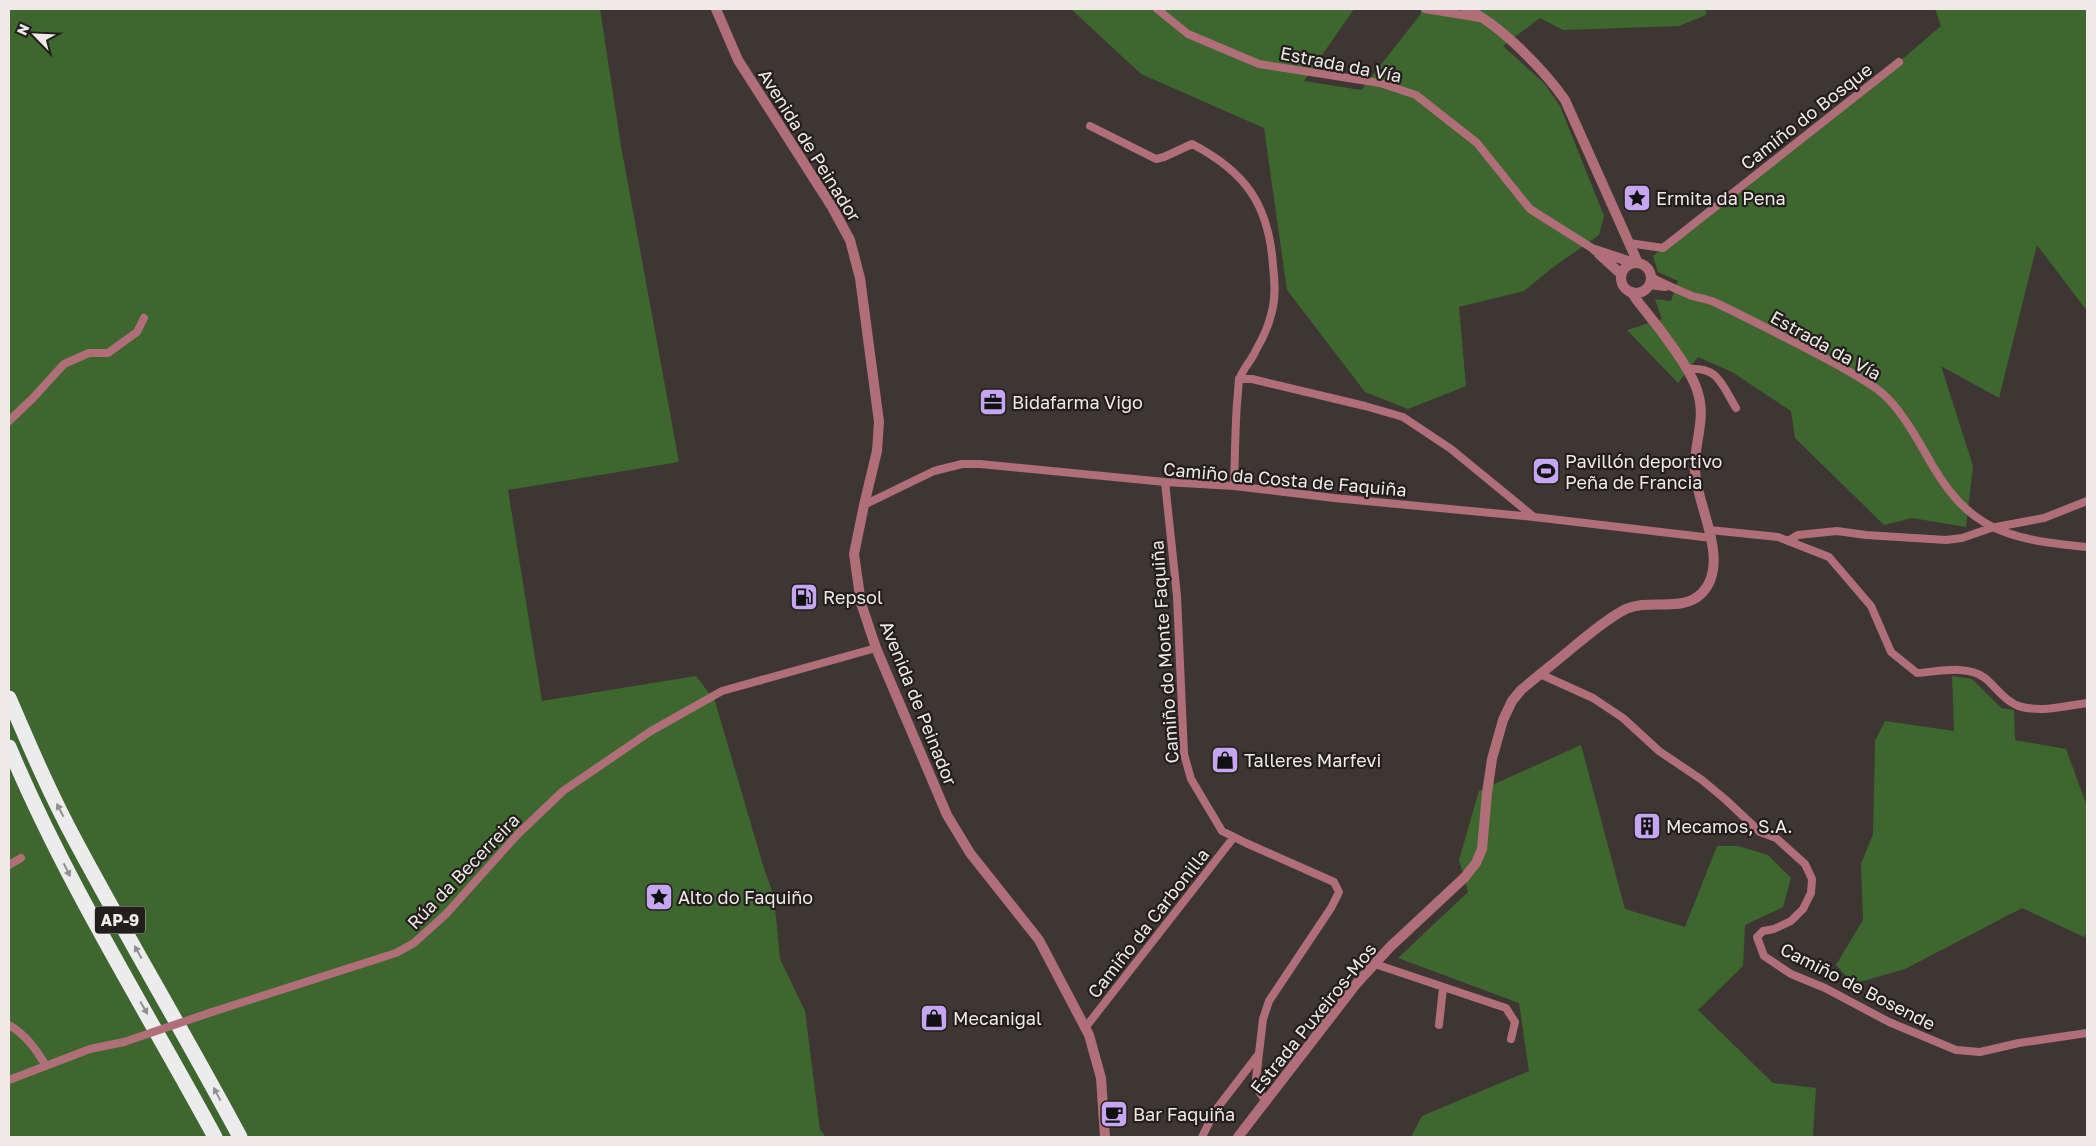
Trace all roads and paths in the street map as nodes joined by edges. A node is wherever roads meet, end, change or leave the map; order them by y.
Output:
1 (716, 9) edge
2 (1157, 9) edge
3 (1425, 9) edge
4 (1466, 9) edge
5 (1484, 18) junction
6 (1899, 62) dead end
7 (1090, 126) dead end
8 (1629, 243) junction
9 (1595, 250) junction
10 (1636, 263) junction
11 (1622, 274) junction
12 (1650, 281) junction
13 (1635, 292) junction
14 (144, 318) dead end
15 (1686, 369) junction
16 (1240, 379) junction
17 (1736, 408) dead end
18 (9, 421) edge
19 (1165, 482) junction
20 (1234, 486) junction
21 (2087, 501) edge
22 (864, 505) junction
23 (1534, 517) junction
24 (1991, 528) junction
25 (1711, 534) junction
26 (1788, 541) junction
27 (2087, 547) edge
28 (876, 648) junction
29 (1540, 674) junction
30 (9, 698) edge
31 (2087, 704) edge
32 (9, 747) edge
33 (1234, 837) junction
34 (21, 858) dead end
35 (9, 865) edge
36 (1375, 964) junction
37 (1443, 988) junction
38 (9, 1025) edge
39 (1439, 1025) dead end
40 (1086, 1028) junction
41 (2087, 1033) edge
42 (1511, 1039) dead end
43 (1258, 1055) junction
44 (46, 1066) junction
45 (9, 1080) edge
46 (1266, 1101) junction
47 (216, 1137) edge
48 (240, 1137) edge
49 (1105, 1137) edge
50 (1202, 1137) edge
51 (1238, 1137) edge

1 - 22 street, Avenida de Peinador
2 - 9 street, Estrada da Vía
3 - 5 street
4 - 5 street
5 - 8 street
6 - 8 street, Camiño do Bosque
7 - 16 street
8 - 10 street
9 - 10 street
9 - 11 street
10 - 11 street
10 - 12 street
11 - 13 street
12 - 13 street
12 - 24 street, Estrada da Vía
13 - 15 street, Estrada Puxeiros-Mos
14 - 18 street
15 - 17 street
15 - 25 street, Estrada Puxeiros-Mos
16 - 20 street
16 - 23 street
19 - 20 street, Camiño da Costa de Faquiña
19 - 22 street, Camiño da Costa de Faquiña
19 - 33 street, Camiño do Monte Faquiña
20 - 23 street, Camiño da Costa de Faquiña
21 - 24 street
22 - 28 street, Avenida de Peinador
23 - 25 street, Camiño da Costa de Faquiña
24 - 26 street
24 - 27 street, Estrada da Vía
25 - 26 street, Camiño da Costa de Faquiña
25 - 29 street, Estrada Puxeiros-Mos
26 - 31 street, Camiño da Costa de Faquiña
28 - 40 street, Avenida de Peinador
28 - 44 street, Rúa da Becerreira, bridge
29 - 36 street, Estrada Puxeiros-Mos
29 - 41 street, Camiño de Bosende
48 -> 30 highway, AP-9
32 -> 47 highway, AP-9
33 - 40 street, Camiño da Carbonilla
33 - 43 street, Camiño do Monte Faquiña
34 - 35 street
36 - 37 street
36 - 46 street, Estrada Puxeiros-Mos
37 - 39 street
37 - 42 street
38 - 44 street
40 - 49 street, Avenida de Peinador
43 - 46 street, Camiño do Monte Faquiña
43 - 50 street
44 - 45 street, Rúa da Becerreira
46 - 51 street, Estrada Puxeiros-Mos

